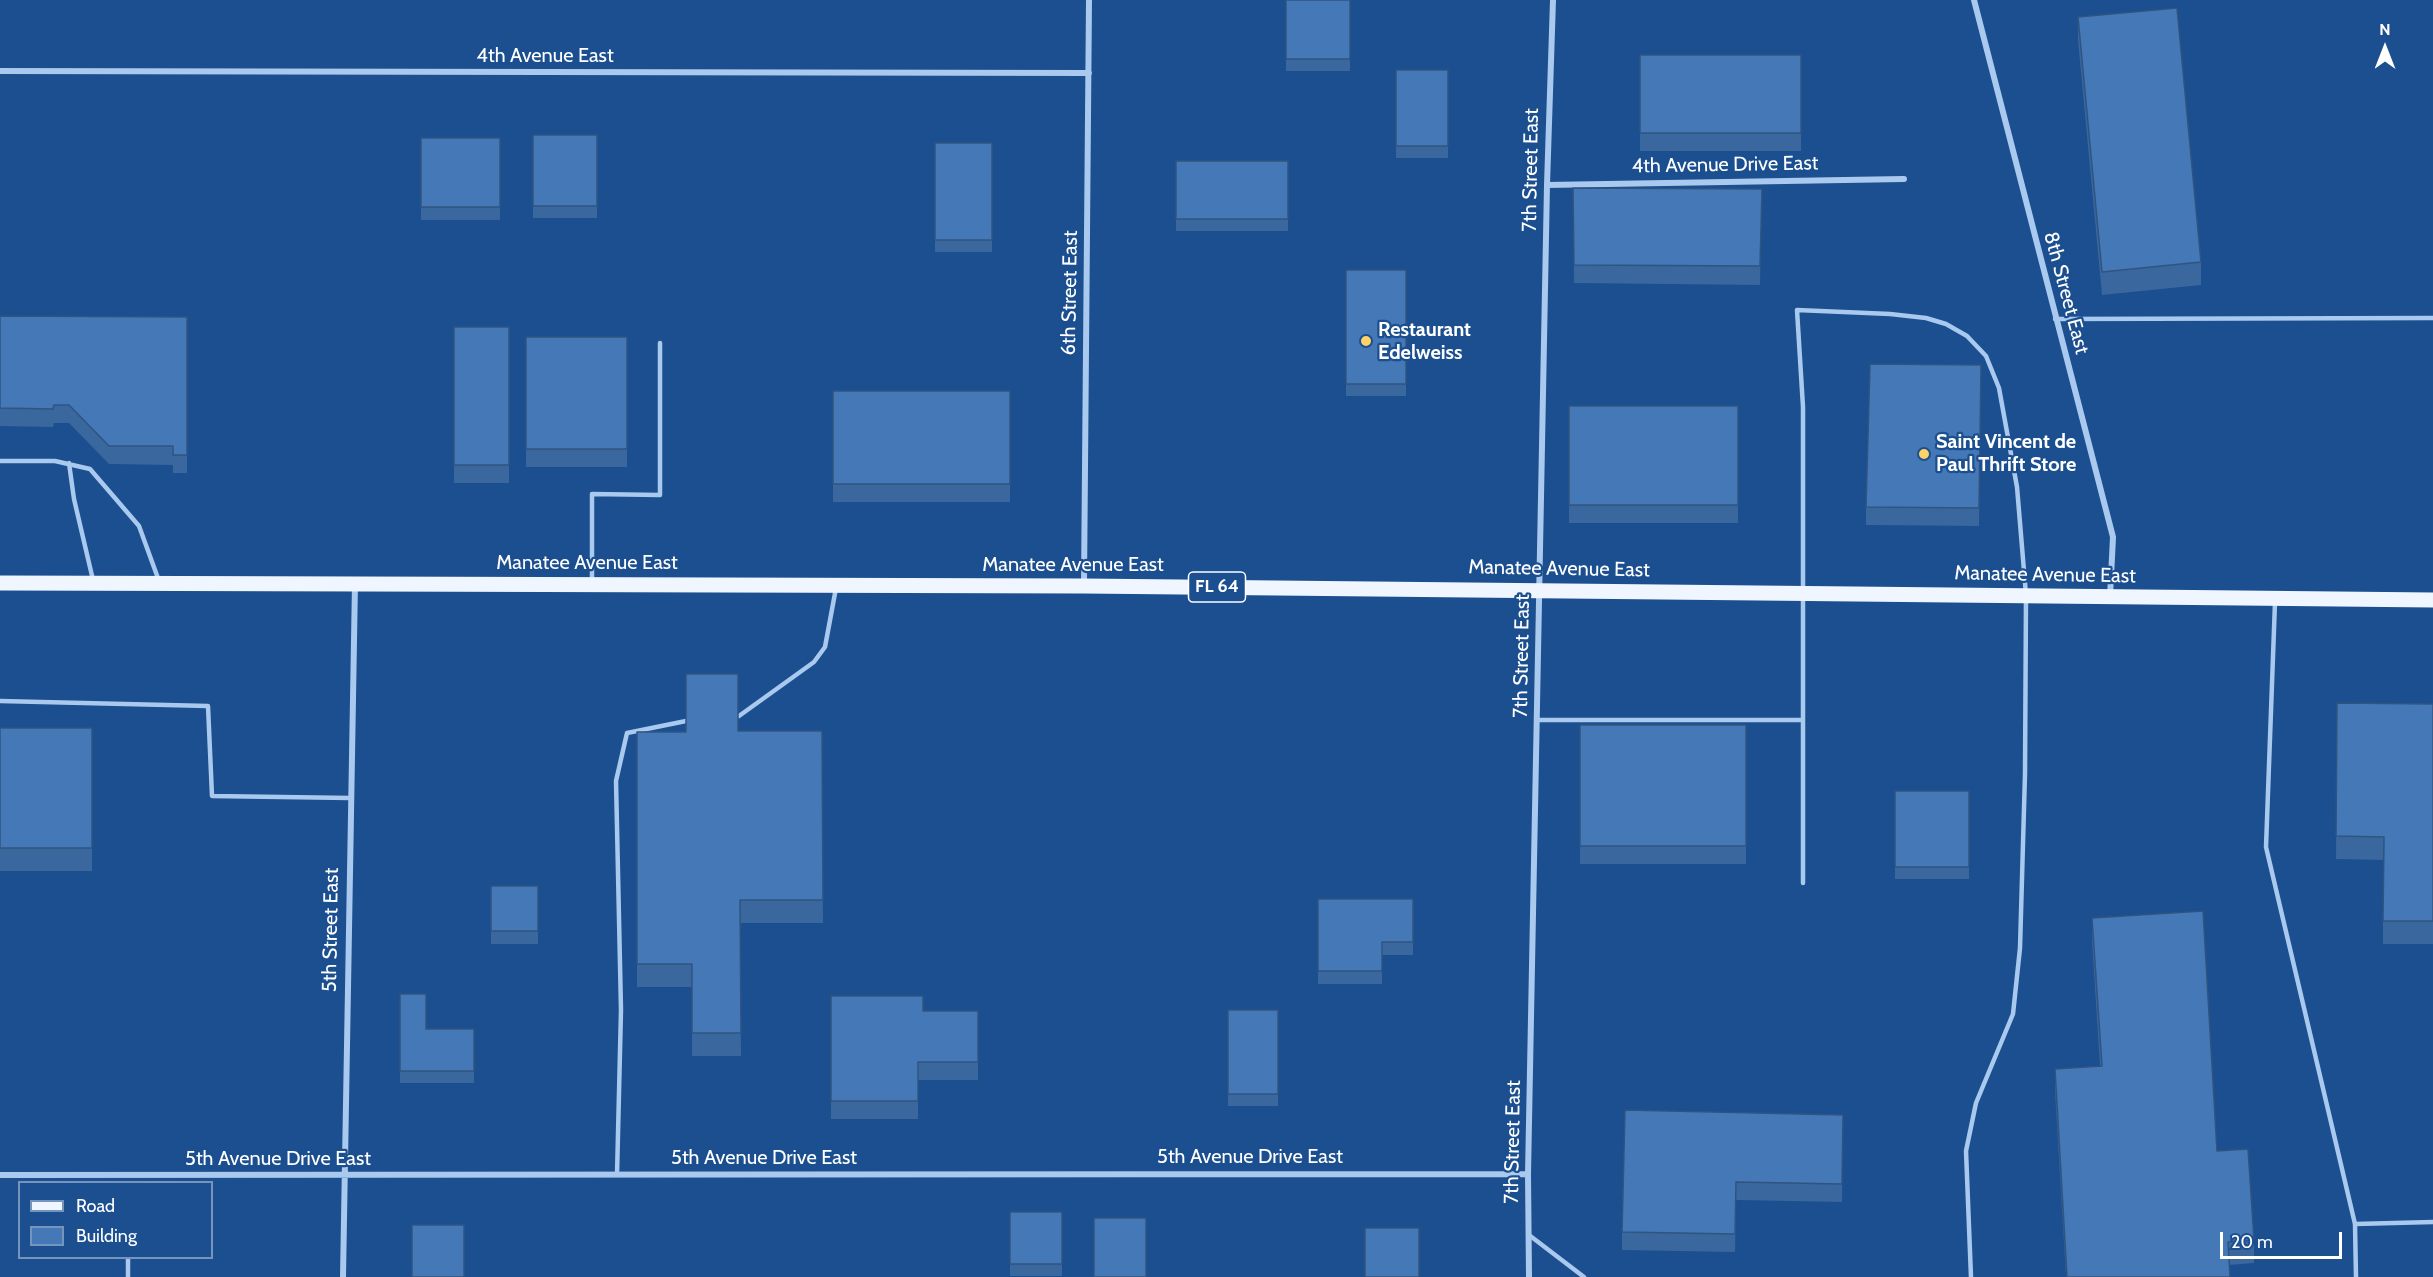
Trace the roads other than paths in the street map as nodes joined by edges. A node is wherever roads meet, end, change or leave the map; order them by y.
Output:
1 (1089, 0) edge
2 (1552, 0) edge
3 (1974, 0) edge
4 (0, 71) edge
5 (1089, 73) junction
6 (1904, 179) dead end
7 (1547, 185) junction
8 (2433, 318) edge
9 (2055, 319) junction
10 (660, 342) dead end
11 (0, 461) edge
12 (69, 463) junction
13 (0, 583) edge
14 (94, 583) junction
15 (160, 583) junction
16 (355, 583) junction
17 (592, 584) junction
18 (837, 585) junction
19 (1084, 586) junction
20 (1540, 590) junction
21 (1802, 593) junction
22 (2026, 596) junction
23 (2110, 597) junction
24 (2275, 599) junction
25 (2433, 600) edge
26 (0, 701) edge
27 (739, 716) edge
28 (1537, 720) junction
29 (1803, 720) junction
30 (686, 721) edge
31 (350, 798) junction
32 (1803, 883) dead end
33 (1528, 1174) junction
34 (0, 1175) edge
35 (617, 1175) junction
36 (344, 1176) junction
37 (126, 1179) edge
38 (2433, 1222) edge
39 (2355, 1224) junction
40 (1529, 1235) junction
41 (128, 1259) edge
42 (128, 1277) edge
43 (343, 1277) edge
44 (1529, 1277) edge
45 (1584, 1277) edge
46 (1971, 1277) edge
47 (2356, 1277) edge

1 - 5 street, 6th Street East
2 - 7 street, 7th Street East
3 - 9 street, 8th Street East
4 - 5 street, 4th Avenue East
5 - 19 street, 6th Street East
6 - 7 street, 4th Avenue Drive East
7 - 20 street, 7th Street East
8 - 9 lane
9 - 23 street, 8th Street East
10 - 17 lane
11 - 12 lane
12 - 14 lane
12 - 15 lane
13 - 14 main road, Manatee Avenue East / FL 64
14 - 15 main road, Manatee Avenue East / FL 64
15 - 16 main road, Manatee Avenue East / FL 64
16 - 17 main road, Manatee Avenue East / FL 64
16 - 31 street, 5th Street East
17 - 18 main road, Manatee Avenue East / FL 64
18 - 19 main road, Manatee Avenue East / FL 64
18 - 27 lane
19 - 20 main road, Manatee Avenue East / FL 64
20 - 21 main road, Manatee Avenue East / FL 64
20 - 28 street, 7th Street East
21 - 22 main road, Manatee Avenue East / FL 64
21 - 22 lane
21 - 29 lane
22 - 23 main road, Manatee Avenue East / FL 64
22 - 46 lane
23 - 24 main road, Manatee Avenue East / FL 64
24 - 25 main road, Manatee Avenue East / FL 64
24 - 39 lane
26 - 31 lane
28 - 29 lane
28 - 33 street, 7th Street East
29 - 32 lane
30 - 35 lane
31 - 36 street, 5th Street East
33 - 35 street, 5th Avenue Drive East
33 - 40 street, 7th Street East
34 - 37 street, 5th Avenue Drive East
35 - 36 street, 5th Avenue Drive East
36 - 37 street, 5th Avenue Drive East
36 - 43 street, 5th Street East
38 - 39 lane
39 - 47 lane
40 - 44 street, 7th Street East
40 - 45 lane
41 - 42 lane

